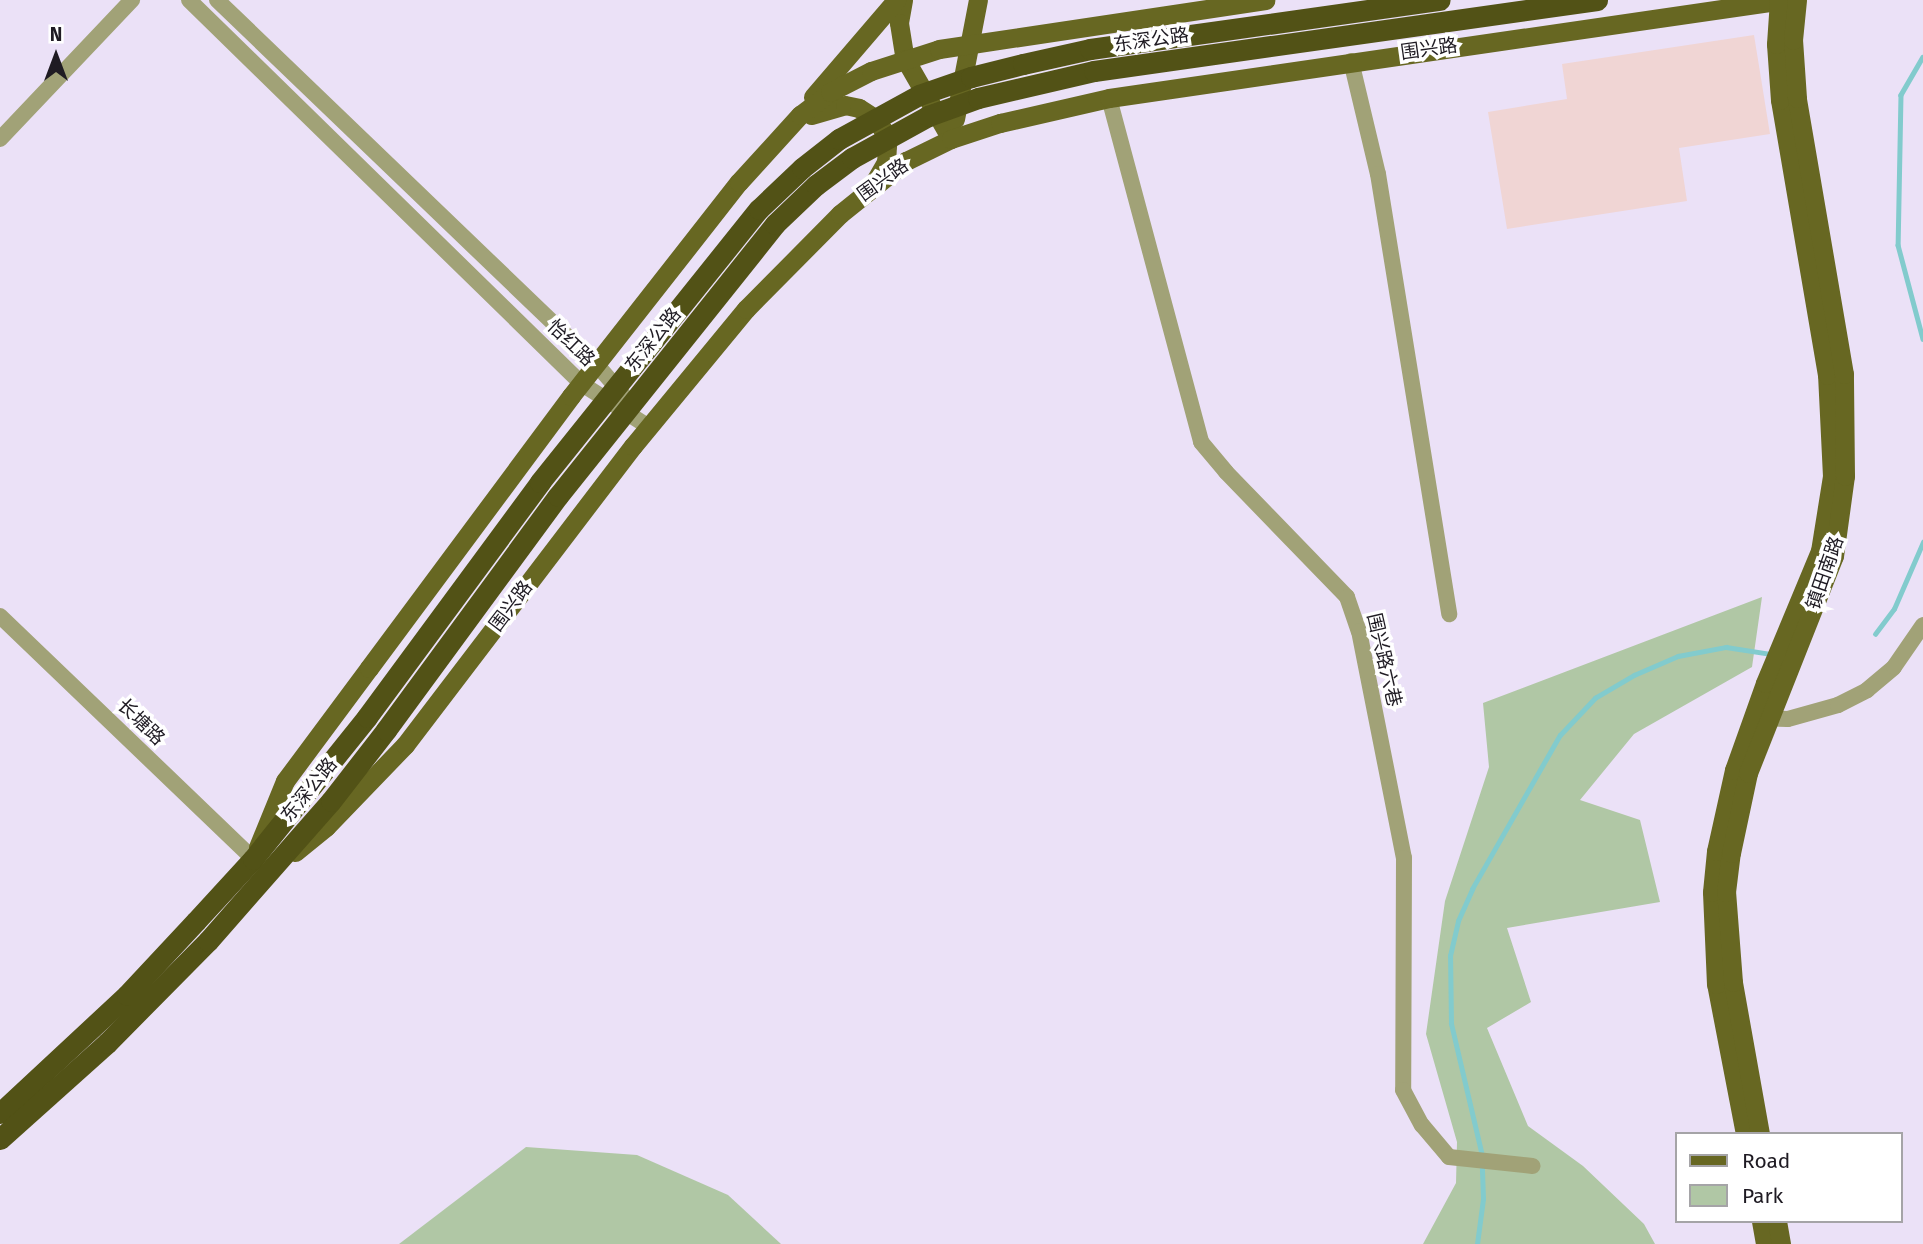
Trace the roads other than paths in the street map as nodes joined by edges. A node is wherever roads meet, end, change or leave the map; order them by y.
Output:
1 (132, 0) edge
2 (189, 0) edge
3 (217, 0) edge
4 (896, 0) edge
5 (903, 0) edge
6 (978, 0) edge
7 (1265, 0) edge
8 (1440, 0) edge
9 (1597, 0) edge
10 (1780, 0) edge
11 (1797, 0) edge
12 (970, 43) junction
13 (905, 60) junction
14 (1351, 61) junction
15 (1110, 98) junction
16 (0, 139) edge
17 (951, 139) junction
18 (771, 145) junction
19 (869, 188) junction
20 (597, 365) junction
21 (582, 384) junction
22 (649, 427) junction
23 (1449, 614) dead end
24 (0, 616) edge
25 (1923, 625) edge
26 (1760, 718) junction
27 (253, 859) junction
28 (272, 870) junction
29 (0, 1113) edge
30 (1745, 1132) edge
31 (1760, 1132) edge
32 (0, 1139) edge
33 (1533, 1166) dead end
34 (1761, 1223) edge
35 (1777, 1223) edge
36 (1765, 1244) edge
37 (1781, 1244) edge

1 - 16 street
2 - 21 street, 怡红路
3 - 20 street, 怡红路
4 - 18 main road
5 - 13 main road
6 - 12 main road
7 - 12 main road
8 - 27 highway, 东深公路, bridge
9 - 28 highway, 东深公路, bridge
10 - 14 main road, 围兴路
10 - 26 main road, 镇田南路
11 - 26 main road, 镇田南路
12 - 13 main road
12 - 17 main road
13 - 17 main road
13 - 18 main road
14 - 15 main road, 围兴路
14 - 23 street
15 - 17 main road, 围兴路
15 - 33 street, 围兴路六巷
17 - 19 main road, 围兴路
18 - 19 main road
18 - 20 main road
19 - 22 main road, 围兴路
20 - 21 main road
20 - 22 street, 怡红路
21 - 22 street, 怡红路
21 - 27 main road
22 - 28 main road, 围兴路
24 - 27 street, 长塘路
25 - 26 street
26 - 30 main road, 镇田南路
26 - 31 main road, 镇田南路
27 - 29 highway, 东深公路
28 - 32 highway, 东深公路
34 - 36 main road
35 - 37 main road

